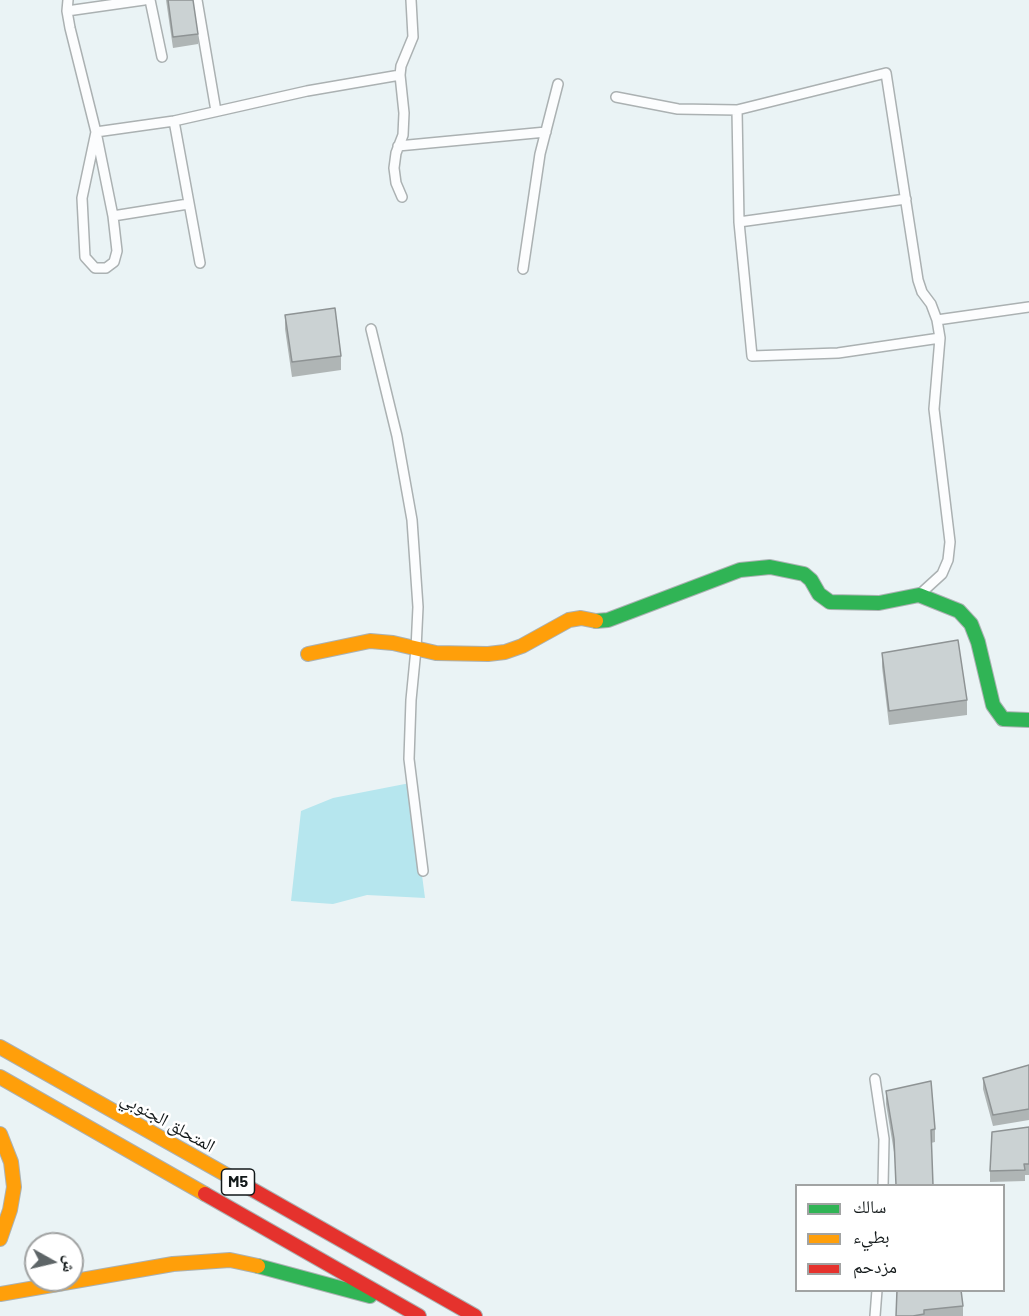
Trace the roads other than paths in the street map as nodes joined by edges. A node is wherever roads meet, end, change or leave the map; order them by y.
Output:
1 (68, 0) edge
2 (144, 0) edge
3 (150, 0) edge
4 (197, 0) edge
5 (411, 0) edge
6 (67, 11) junction
7 (162, 57) dead end
8 (400, 75) junction
9 (558, 84) dead end
10 (616, 97) dead end
11 (737, 110) junction
12 (216, 111) junction
13 (174, 121) junction
14 (96, 132) junction
15 (546, 132) junction
16 (398, 146) junction
17 (402, 196) dead end
18 (906, 199) junction
19 (188, 204) junction
20 (113, 216) junction
21 (739, 222) junction
22 (200, 263) dead end
23 (524, 269) dead end
24 (1029, 307) edge
25 (938, 320) junction
26 (371, 329) dead end
27 (940, 338) junction
28 (919, 595) junction
29 (416, 649) junction
30 (308, 654) dead end
31 (1029, 720) edge
32 (423, 871) dead end
33 (0, 1047) edge
34 (0, 1077) edge
35 (875, 1079) dead end
36 (0, 1134) edge
37 (884, 1184) edge
38 (0, 1239) edge
39 (877, 1292) edge
40 (0, 1294) edge
41 (392, 1302) junction
42 (419, 1316) edge
43 (475, 1316) edge
44 (875, 1316) edge

1 - 6 street
2 - 6 street
3 - 7 street
4 - 12 street
5 - 8 street
6 - 14 street
8 - 12 street
8 - 16 street
9 - 15 street
10 - 11 street
11 - 18 street
11 - 21 street
12 - 13 street
13 - 14 street
13 - 19 street
14 - 20 street
14 - 20 street
15 - 16 street
15 - 23 street
16 - 17 street
18 - 21 street
18 - 25 street
19 - 20 street
19 - 22 street
21 - 27 street
24 - 25 street
25 - 27 street
26 - 29 street
27 - 28 street
28 - 29 main road
28 - 31 main road
29 - 30 main road
29 - 32 street
33 - 43 main road, المتحلق الجنوبي / M5
34 - 41 main road, M5
35 - 37 street
36 - 38 main road
39 - 44 street
40 - 41 main road
41 - 42 main road, M5

